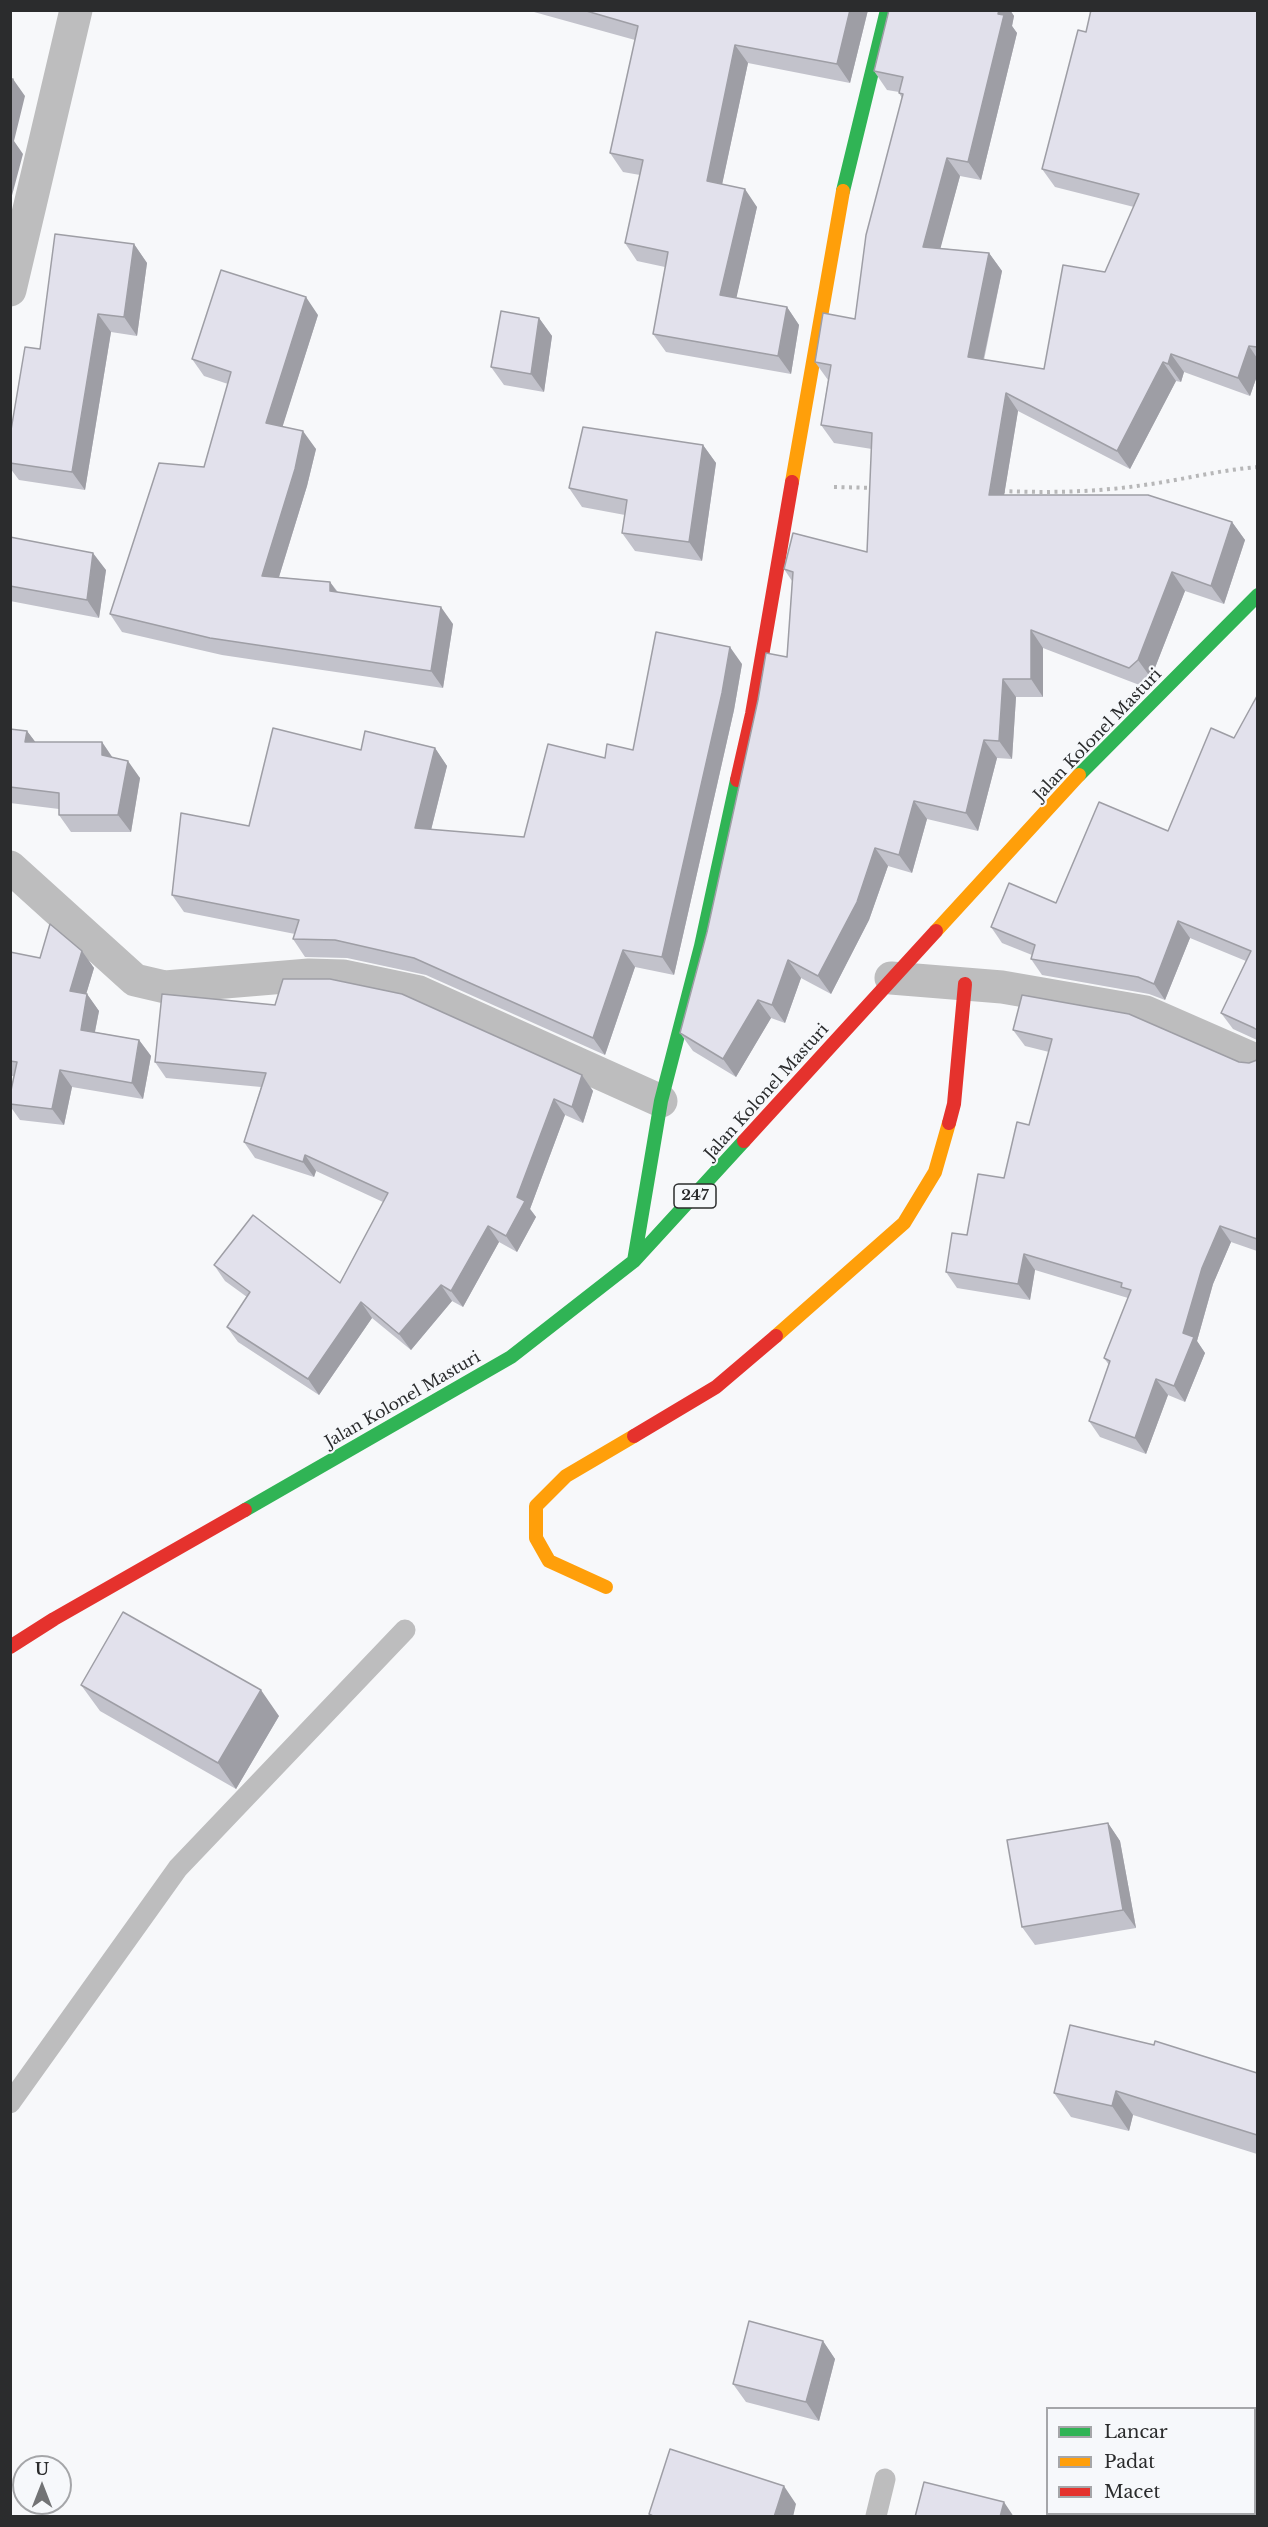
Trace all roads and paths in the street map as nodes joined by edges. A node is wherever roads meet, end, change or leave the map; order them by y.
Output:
1 (75, 10) edge
2 (887, 10) edge
3 (10, 290) edge
4 (1257, 467) edge
5 (792, 486) junction
6 (884, 488) edge
7 (999, 491) dead end
8 (1257, 595) edge
9 (10, 867) edge
10 (891, 978) junction
11 (964, 984) junction
12 (1257, 1061) edge
13 (661, 1101) junction
14 (634, 1261) junction
15 (606, 1587) dead end
16 (405, 1630) dead end
17 (10, 1647) edge
18 (10, 2103) edge
19 (885, 2479) dead end
20 (876, 2517) edge

1 - 3 street
2 - 5 street
4 - 7 path
5 - 6 path
5 - 13 street
8 - 10 street, Jalan Kolonel Masturi / 247
9 - 13 street
10 - 11 street
10 - 14 street, Jalan Kolonel Masturi / 247
11 - 12 street
11 - 15 street
13 - 14 street
14 - 17 street, Jalan Kolonel Masturi / 247
16 - 18 lane
19 - 20 lane

